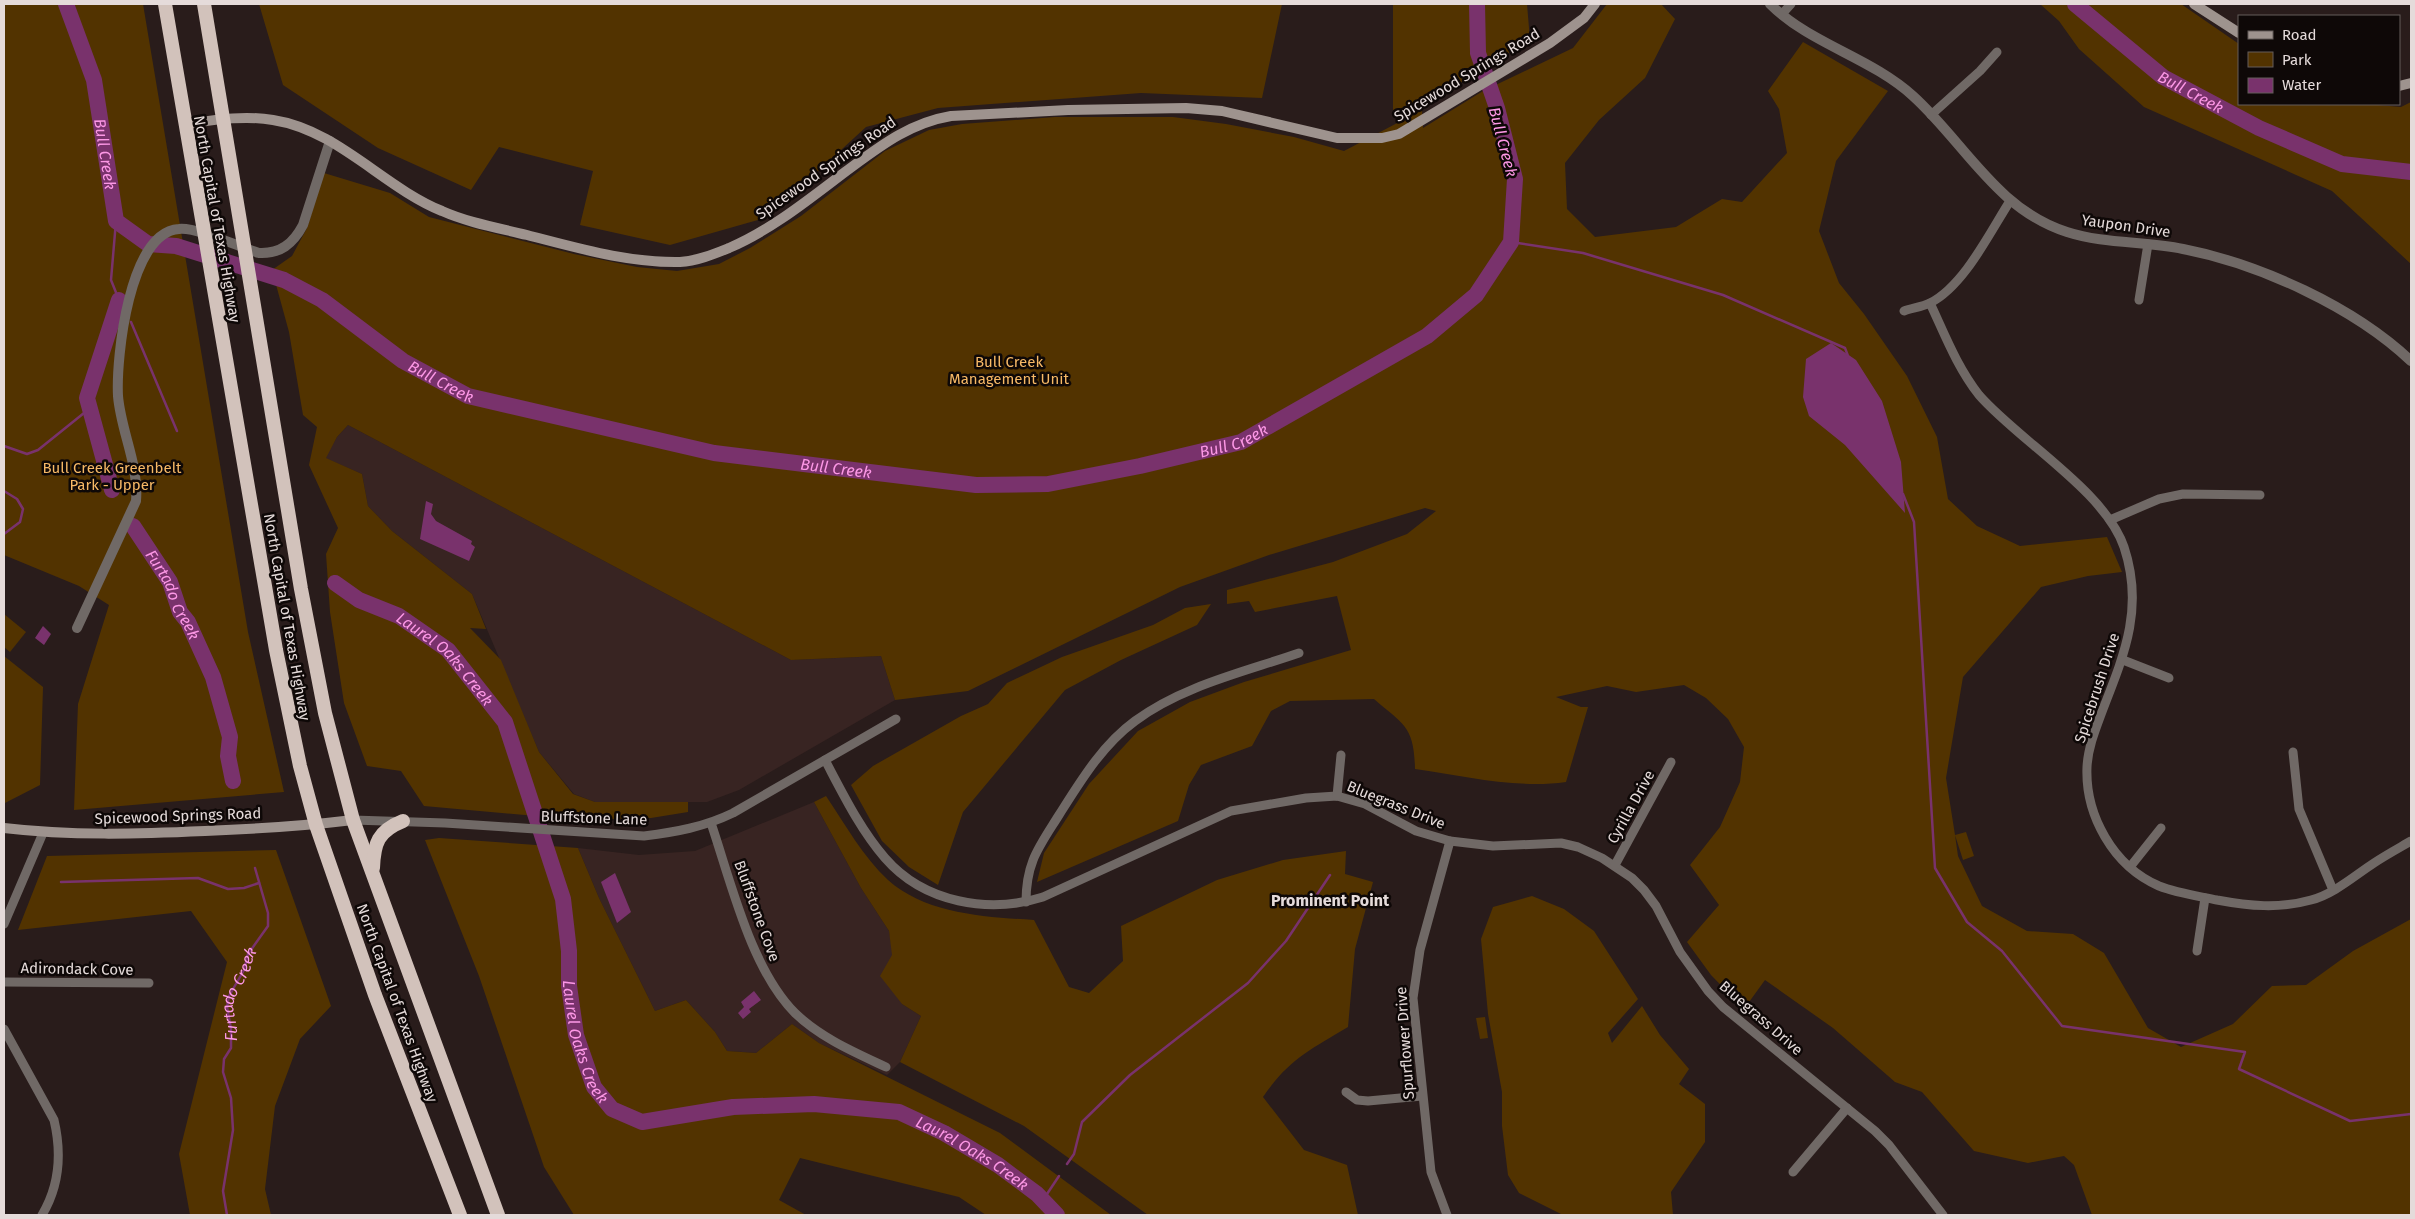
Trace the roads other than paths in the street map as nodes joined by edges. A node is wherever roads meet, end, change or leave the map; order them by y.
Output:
1 (165, 4) edge
2 (204, 4) edge
3 (1596, 4) edge
4 (1770, 4) edge
5 (1791, 4) edge
6 (2194, 4) edge
7 (1782, 14) junction
8 (2238, 32) edge
9 (1997, 52) dead end
10 (1931, 115) junction
11 (224, 119) junction
12 (185, 124) junction
13 (330, 141) junction
14 (2010, 201) junction
15 (2148, 244) junction
16 (2139, 300) dead end
17 (1930, 302) junction
18 (1904, 311) dead end
19 (2411, 361) edge
20 (2260, 495) dead end
21 (2110, 520) junction
22 (77, 628) dead end
23 (1300, 654) dead end
24 (2123, 660) junction
25 (2169, 678) dead end
26 (896, 719) dead end
27 (2294, 752) dead end
28 (1341, 755) dead end
29 (825, 760) junction
30 (1671, 762) dead end
31 (1337, 796) junction
32 (353, 820) junction
33 (403, 821) junction
34 (711, 824) junction
35 (316, 825) junction
36 (4, 828) edge
37 (2162, 828) dead end
38 (44, 833) junction
39 (1450, 841) junction
40 (2411, 841) edge
41 (1615, 865) junction
42 (2130, 866) junction
43 (373, 874) junction
44 (2333, 890) junction
45 (2205, 898) junction
46 (1026, 902) junction
47 (4, 924) edge
48 (2197, 951) dead end
49 (4, 982) edge
50 (149, 983) dead end
51 (4, 1029) edge
52 (886, 1067) dead end
53 (1346, 1092) dead end
54 (1422, 1096) junction
55 (1847, 1108) junction
56 (1793, 1172) dead end
57 (42, 1215) edge
58 (460, 1215) edge
59 (498, 1215) edge
60 (1447, 1215) edge
61 (1944, 1215) edge

1 - 12 highway, North Capital of Texas Highway
2 - 11 highway, North Capital of Texas Highway
3 - 13 main road, Spicewood Springs Road
4 - 7 street, Yaupon Drive
5 - 7 street
6 - 8 main road
7 - 10 street, Yaupon Drive
9 - 10 street
10 - 14 street, Yaupon Drive
11 - 12 main road, Spicewood Springs Road
11 - 13 main road, Spicewood Springs Road
11 - 32 highway, North Capital of Texas Highway
12 - 35 highway, North Capital of Texas Highway
13 - 22 street
14 - 15 street, Yaupon Drive
14 - 17 street
15 - 16 street
15 - 19 street, Yaupon Drive
17 - 18 street
17 - 21 street, Spicebrush Drive
20 - 21 street
21 - 24 street, Spicebrush Drive
23 - 46 street
24 - 25 street
24 - 42 street, Spicebrush Drive
26 - 29 street, Bluffstone Lane
27 - 44 street
28 - 31 street
29 - 34 street, Bluffstone Lane
29 - 46 street, Bluegrass Drive
30 - 41 street, Cyrilla Drive
31 - 39 street, Bluegrass Drive
31 - 46 street, Bluegrass Drive
32 - 33 street, Bluffstone Lane
32 - 35 main road, Spicewood Springs Road
32 - 43 highway, North Capital of Texas Highway
33 - 34 street, Bluffstone Lane
33 - 43 highway
34 - 52 street, Bluffstone Cove
35 - 38 main road, Spicewood Springs Road
35 - 58 highway, North Capital of Texas Highway
36 - 38 main road, Spicewood Springs Road
37 - 42 street
38 - 47 street
39 - 41 street, Bluegrass Drive
39 - 54 street, Spurflower Drive
40 - 44 street, Spicebrush Drive
41 - 55 street, Bluegrass Drive
42 - 45 street, Spicebrush Drive
43 - 59 highway, North Capital of Texas Highway
44 - 45 street, Spicebrush Drive
45 - 48 street
49 - 50 street, Adirondack Cove
51 - 57 street
53 - 54 street
54 - 60 street, Spurflower Drive
55 - 56 street
55 - 61 street, Bluegrass Drive

